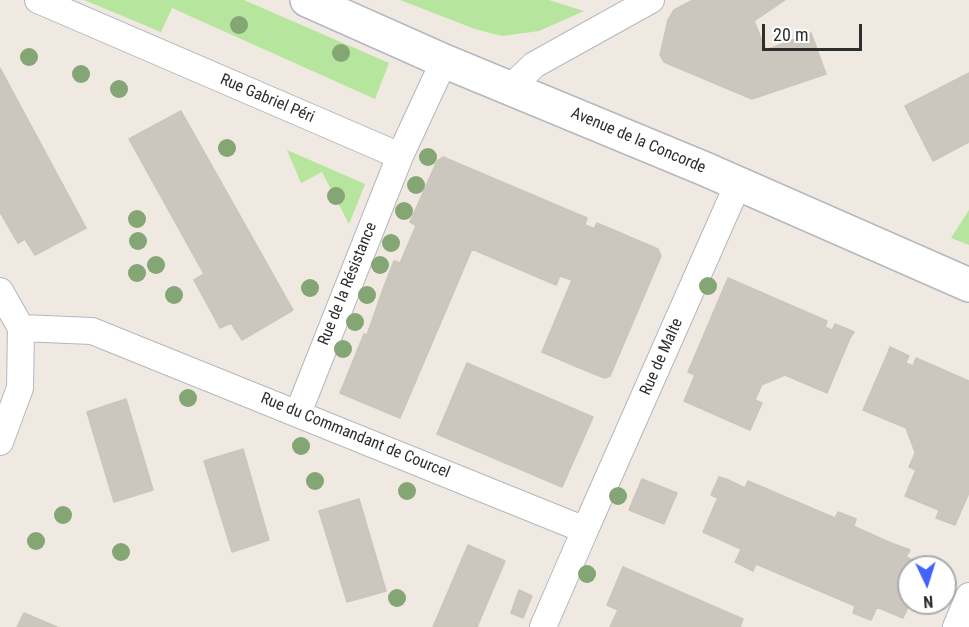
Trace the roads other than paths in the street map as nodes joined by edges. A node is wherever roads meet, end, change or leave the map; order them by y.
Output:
1 (38, 0) edge
2 (307, 0) edge
3 (651, 0) edge
4 (444, 61) junction
5 (510, 88) junction
6 (400, 156) junction
7 (738, 184) junction
8 (969, 285) edge
9 (0, 291) edge
10 (21, 328) junction
11 (298, 413) junction
12 (0, 442) edge
13 (585, 530) junction
14 (969, 597) edge
15 (543, 627) edge
16 (956, 627) edge

1 - 6 street, Rue Gabriel Péri
2 - 4 street, Avenue de la Concorde
3 - 5 street
4 - 5 street, Avenue de la Concorde
4 - 6 street
5 - 7 street, Avenue de la Concorde
6 - 11 street, Rue de la Résistance
7 - 8 street, Avenue de la Concorde
7 - 13 street, Rue de Malte
9 - 10 street
10 - 11 street, Rue du Commandant de Courcel
10 - 12 street
11 - 13 street, Rue du Commandant de Courcel
13 - 15 street
14 - 16 street

